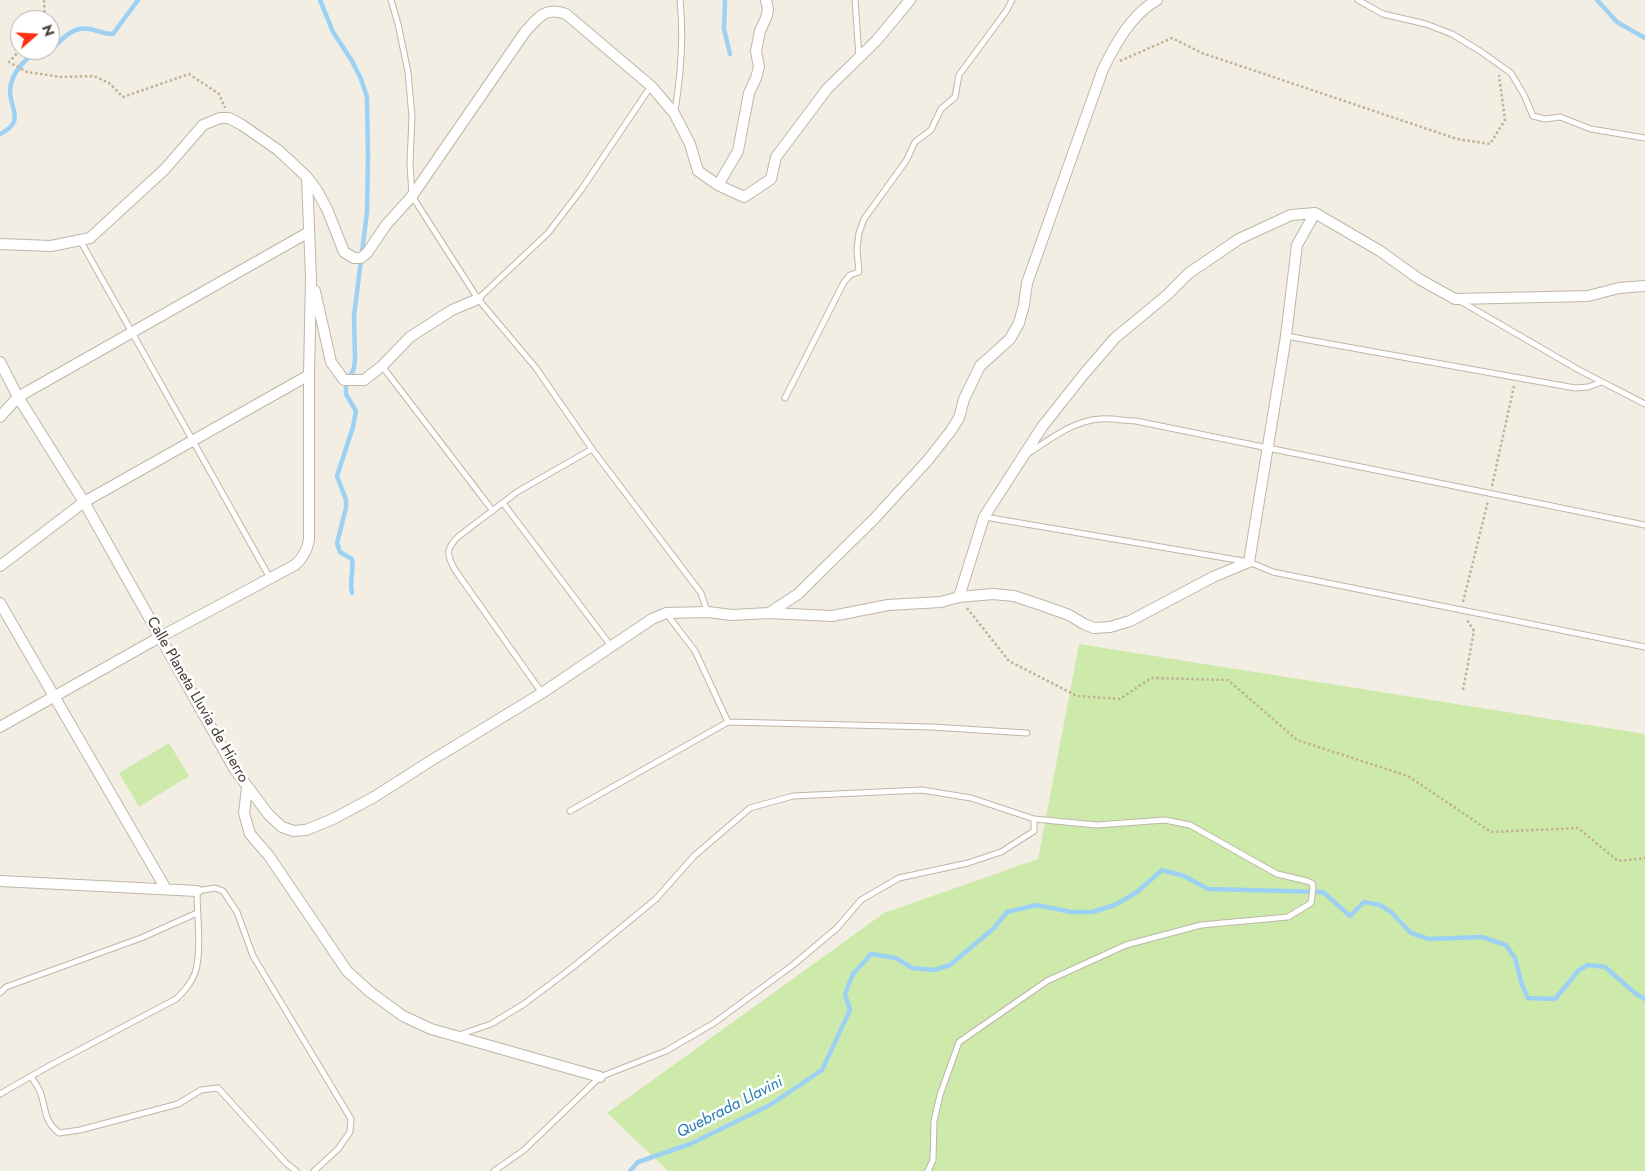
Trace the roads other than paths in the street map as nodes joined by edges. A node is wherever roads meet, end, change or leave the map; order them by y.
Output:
1 (391, 0) edge
2 (680, 0) edge
3 (766, 0) edge
4 (855, 0) edge
5 (910, 0) edge
6 (1012, 0) edge
7 (1157, 0) edge
8 (1358, 0) edge
9 (860, 58) junction
10 (651, 86) junction
11 (674, 113) junction
12 (1645, 138) edge
13 (307, 177) junction
14 (718, 185) junction
15 (412, 196) junction
16 (1315, 213) junction
17 (309, 232) junction
18 (80, 240) junction
19 (0, 244) edge
20 (311, 278) junction
21 (1645, 286) edge
22 (1455, 298) junction
23 (478, 299) junction
24 (132, 334) junction
25 (1286, 336) junction
26 (0, 362) edge
27 (382, 366) junction
28 (309, 375) junction
29 (1602, 382) junction
30 (18, 397) junction
31 (784, 398) dead end
32 (1645, 404) edge
33 (0, 417) edge
34 (192, 441) junction
35 (592, 449) junction
36 (1268, 449) junction
37 (1024, 456) junction
38 (84, 502) junction
39 (503, 503) junction
40 (493, 511) junction
41 (984, 517) junction
42 (1645, 525) edge
43 (1250, 562) junction
44 (0, 566) edge
45 (270, 578) junction
46 (959, 597) junction
47 (0, 603) edge
48 (708, 612) junction
49 (666, 613) junction
50 (769, 614) junction
51 (160, 637) junction
52 (611, 647) junction
53 (1645, 647) edge
54 (542, 693) junction
55 (54, 697) junction
56 (728, 722) junction
57 (0, 727) edge
58 (1027, 732) dead end
59 (247, 788) junction
60 (570, 811) dead end
61 (1034, 819) junction
62 (0, 881) edge
63 (166, 889) junction
64 (197, 891) junction
65 (197, 913) junction
66 (0, 993) edge
67 (458, 1036) junction
68 (31, 1076) junction
69 (600, 1077) junction
70 (0, 1094) edge
71 (296, 1171) edge
72 (314, 1171) edge
73 (494, 1171) edge
74 (928, 1171) edge

1 - 15 lane
2 - 11 lane
3 - 14 street
4 - 9 lane
5 - 9 street
6 - 31 lane
7 - 50 street
8 - 12 lane
9 - 14 street
10 - 11 street
10 - 15 street
10 - 23 lane
11 - 14 street
13 - 15 street
13 - 17 street
13 - 18 street
15 - 23 lane
16 - 22 street
16 - 25 street
16 - 37 street
17 - 20 street
17 - 24 street
18 - 19 street
18 - 24 lane
20 - 27 street
20 - 28 street
21 - 22 street
22 - 29 lane
23 - 27 street
23 - 35 lane
24 - 30 street
24 - 34 lane
25 - 29 lane
25 - 36 street
26 - 30 street, Calle Planeta Lluvia de Hierro
27 - 40 lane
28 - 34 street
28 - 45 street
29 - 32 lane
30 - 33 street
30 - 38 street, Calle Planeta Lluvia de Hierro
34 - 38 street
34 - 45 lane
35 - 39 lane
35 - 48 lane
36 - 37 lane
36 - 42 lane
36 - 43 street
37 - 41 street
38 - 44 street
38 - 51 street, Calle Planeta Lluvia de Hierro
39 - 40 lane
39 - 52 lane
40 - 54 lane
41 - 43 lane
41 - 46 street
43 - 46 street
43 - 53 lane
45 - 51 street
46 - 50 street
47 - 55 street
48 - 49 street
48 - 50 street
49 - 52 street, Calle Planeta Lluvia de Hierro
49 - 56 lane
51 - 55 street
51 - 59 street, Calle Planeta Lluvia de Hierro
52 - 54 street, Calle Planeta Lluvia de Hierro
54 - 59 street, Calle Planeta Lluvia de Hierro
55 - 57 street
55 - 63 street
56 - 58 lane
56 - 60 lane
59 - 67 street
61 - 67 lane
61 - 69 lane
61 - 74 lane
62 - 63 street
63 - 64 street
64 - 65 lane
64 - 72 lane
65 - 66 lane
65 - 68 lane
67 - 69 street
68 - 70 lane
68 - 71 lane
69 - 73 lane

